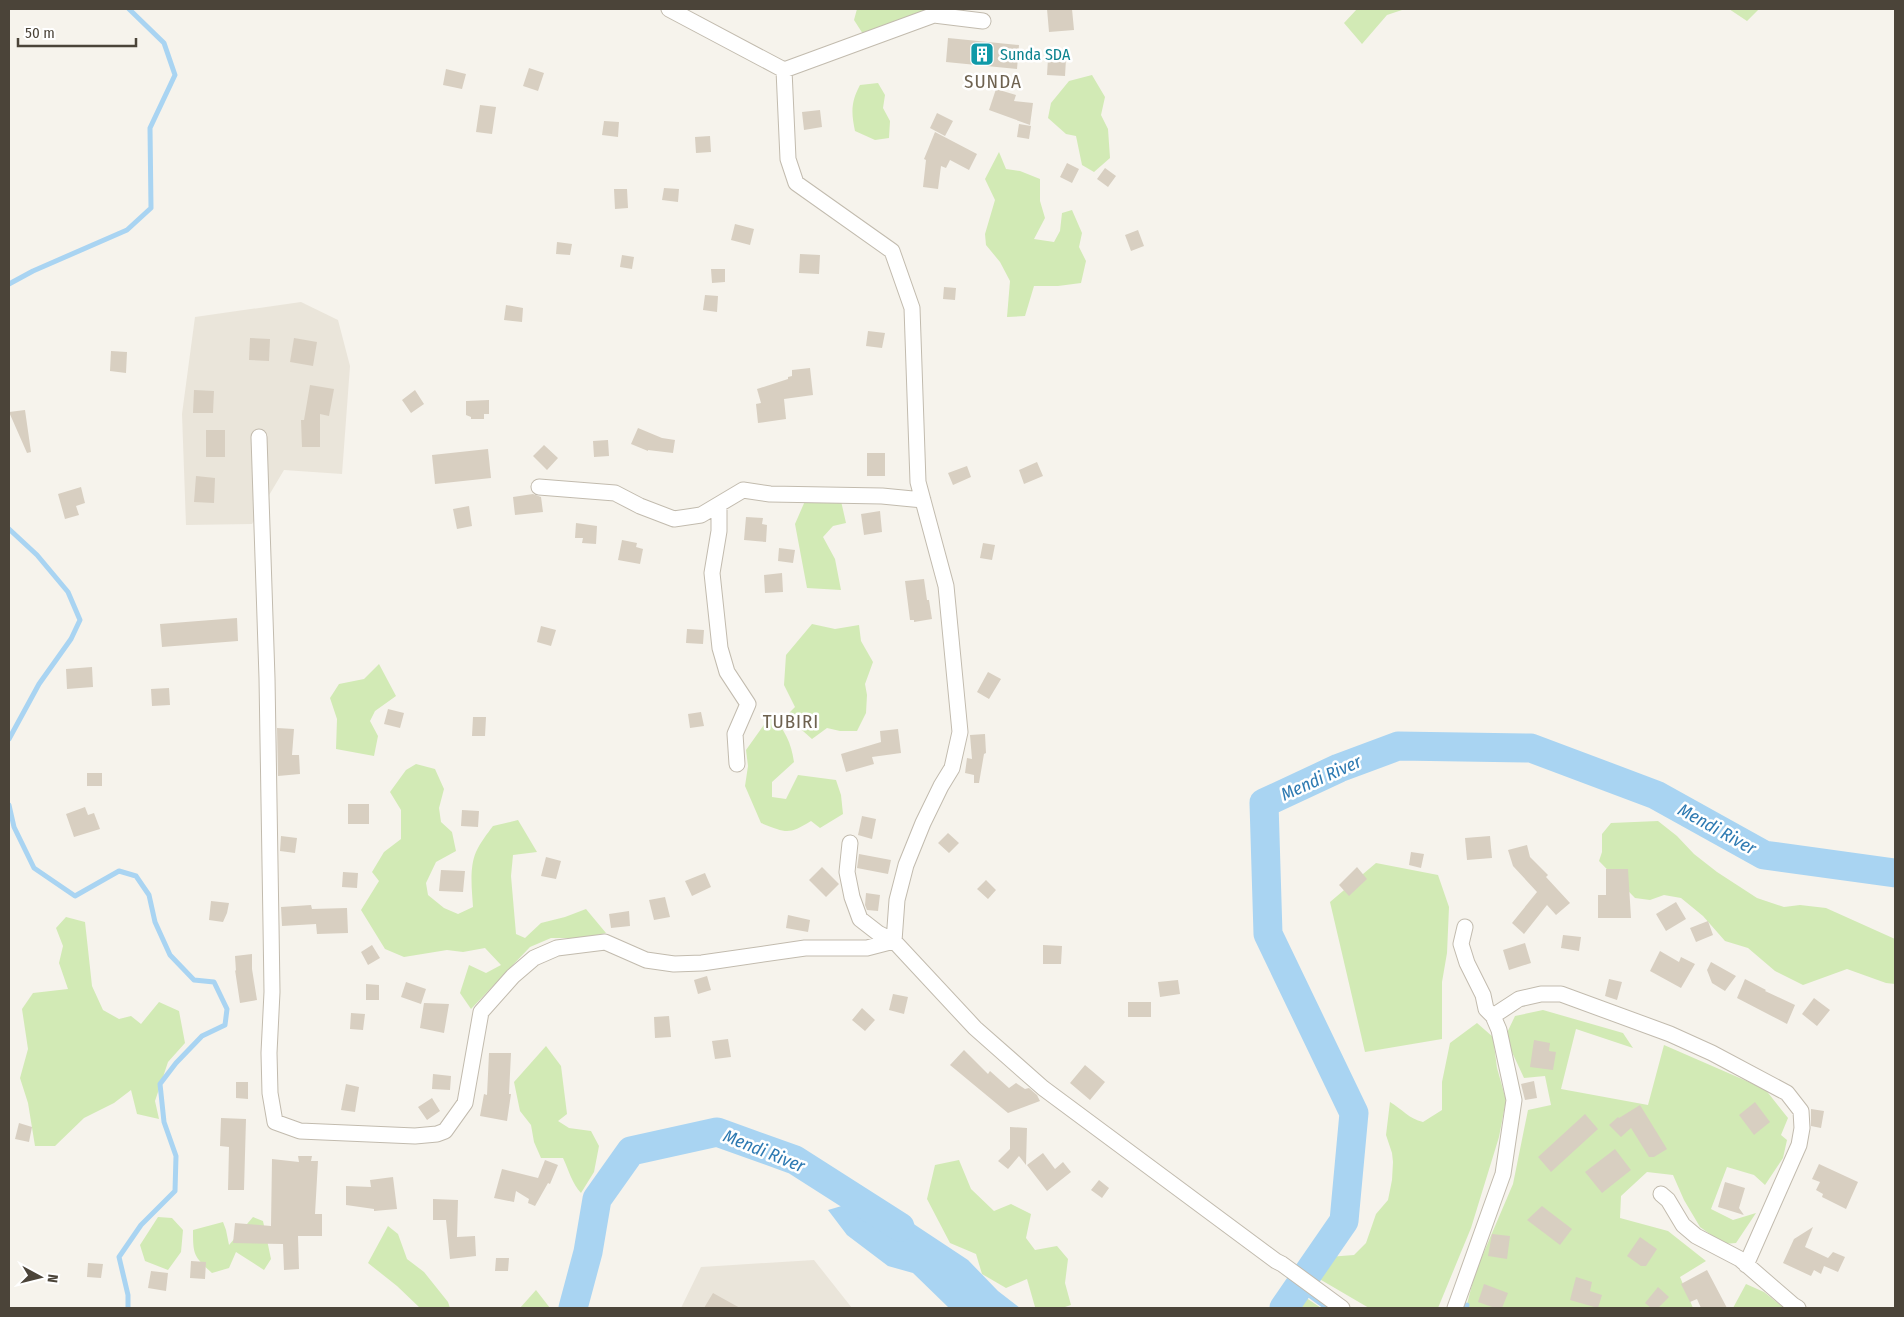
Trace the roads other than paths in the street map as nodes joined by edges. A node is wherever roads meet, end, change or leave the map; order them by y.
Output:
1 (669, 9) edge
2 (983, 21) dead end
3 (784, 70) junction
4 (259, 437) dead end
5 (539, 487) dead end
6 (923, 500) junction
7 (719, 505) junction
8 (737, 764) dead end
9 (850, 843) dead end
10 (1465, 927) dead end
11 (894, 941) junction
12 (1493, 1016) junction
13 (1661, 1194) dead end
14 (1746, 1265) junction
15 (1342, 1308) edge
16 (1455, 1308) edge
17 (1798, 1308) edge

1 - 3 street
2 - 3 street
3 - 6 street
4 - 11 street
5 - 7 street
6 - 7 street
6 - 11 street
7 - 8 street
9 - 11 street
10 - 12 street
11 - 15 street
12 - 14 street
12 - 16 street
13 - 14 street
14 - 17 street

